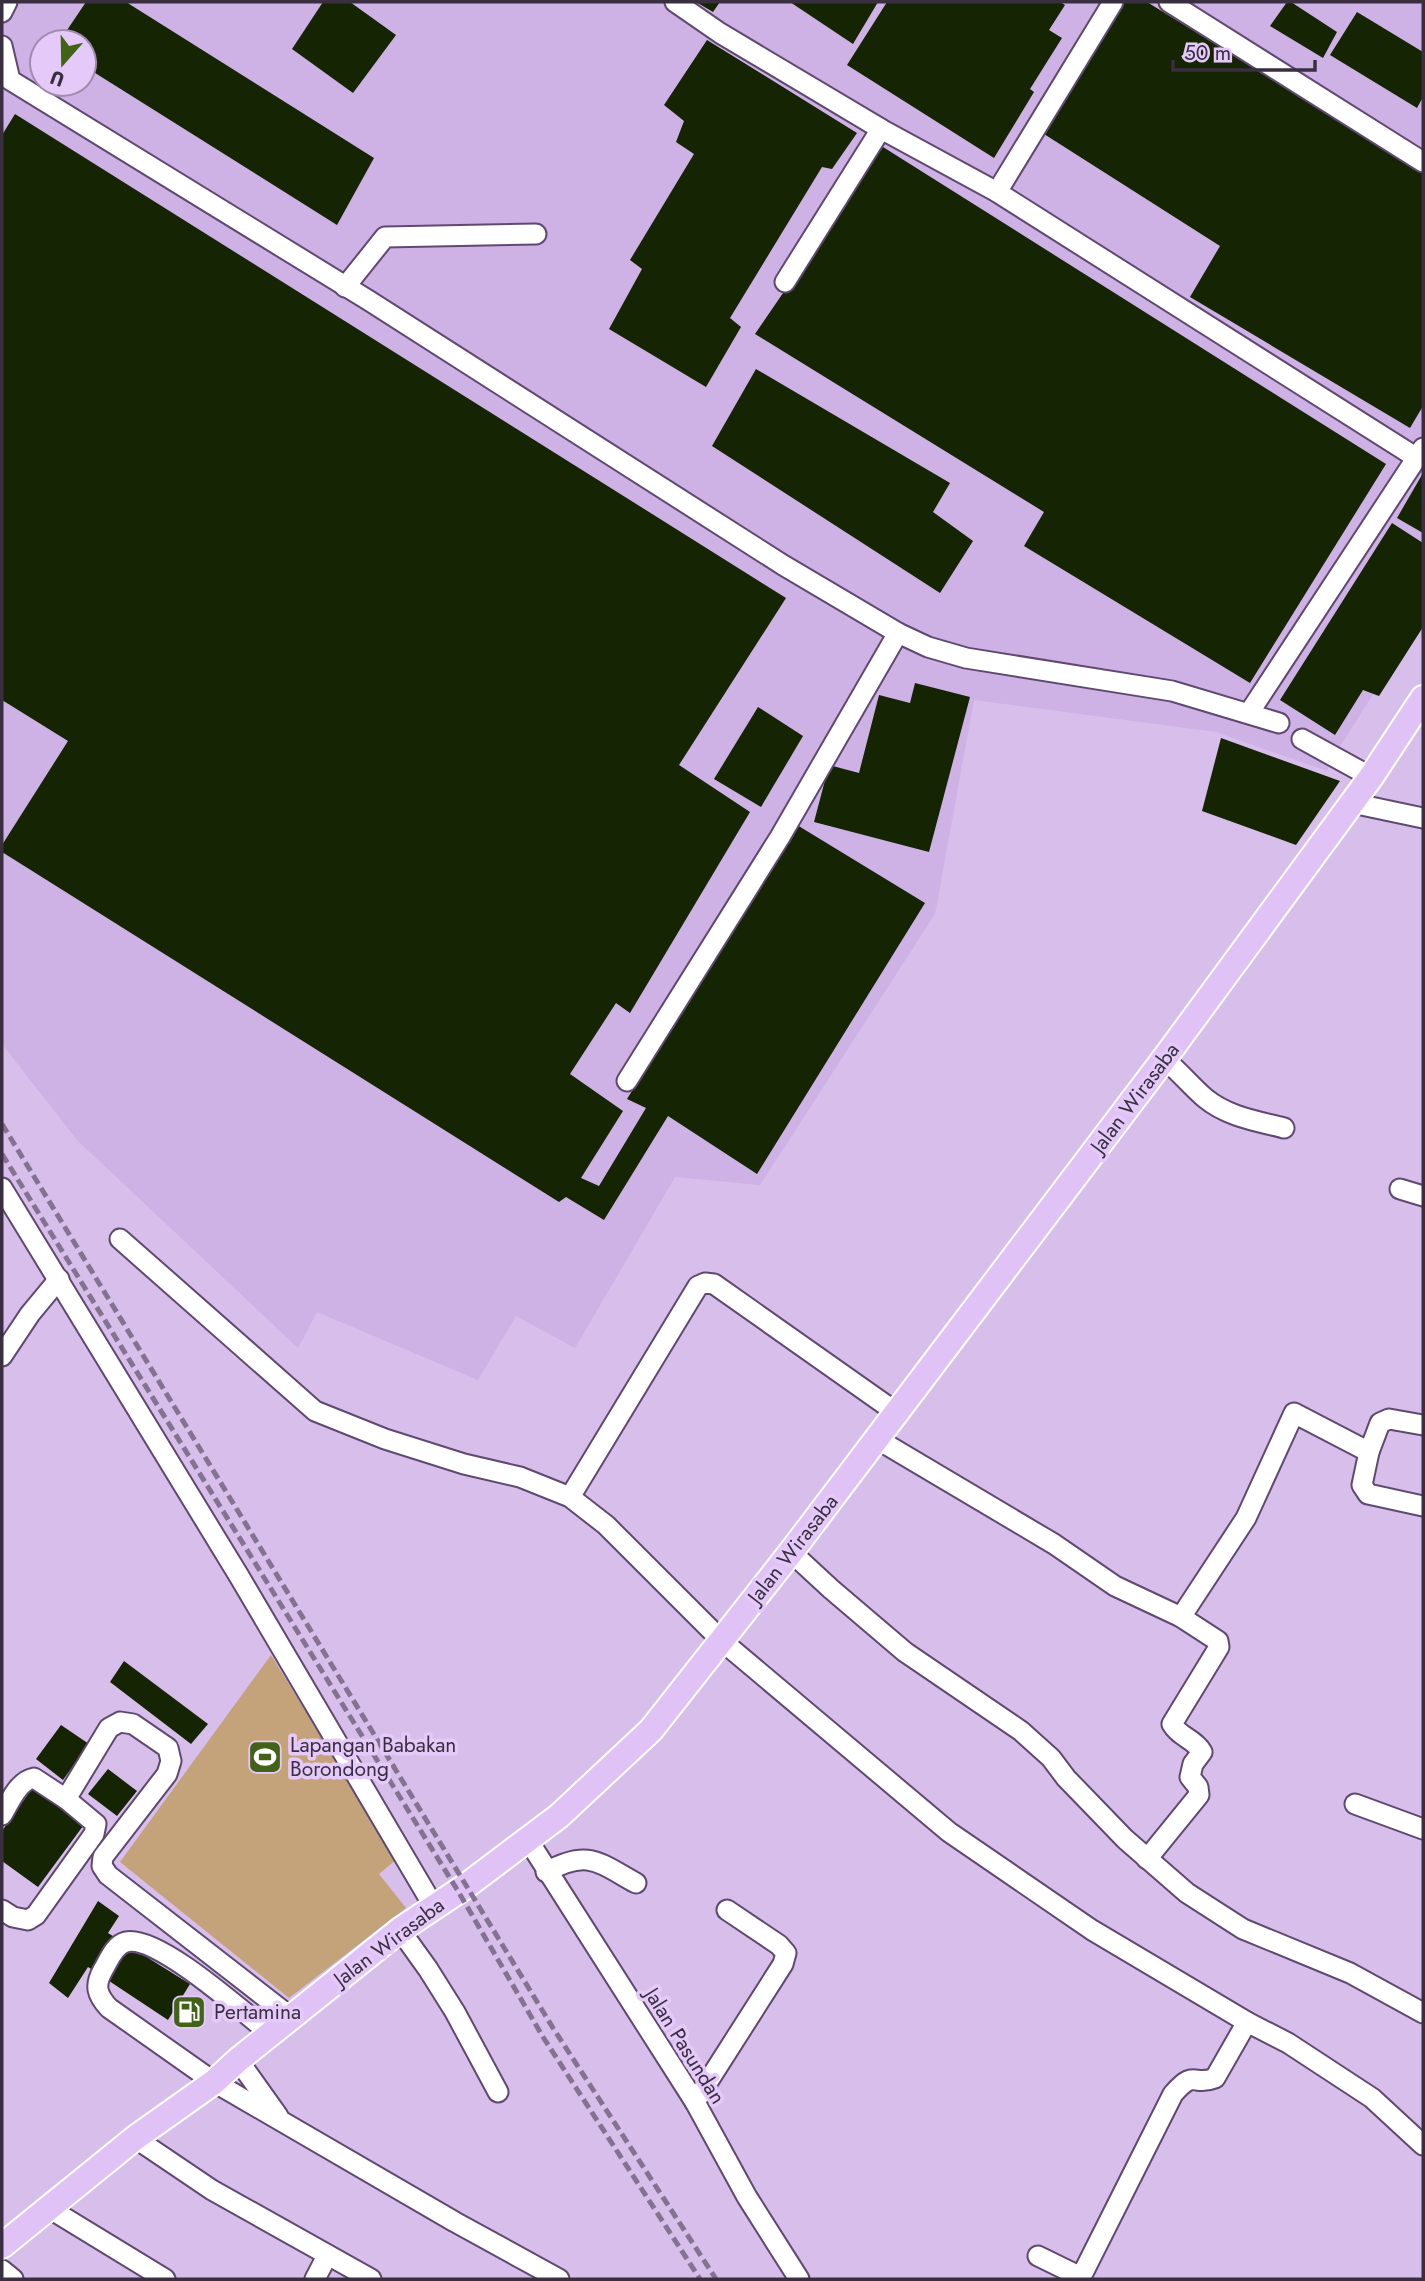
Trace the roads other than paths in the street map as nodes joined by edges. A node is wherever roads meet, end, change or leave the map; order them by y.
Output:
1 (7, 2) edge
2 (675, 2) edge
3 (1113, 2) edge
4 (1168, 2) edge
5 (2, 12) edge
6 (2, 46) edge
7 (6, 87) edge
8 (881, 129) junction
9 (1423, 162) edge
10 (997, 192) junction
11 (536, 234) dead end
12 (785, 282) dead end
13 (345, 287) junction
14 (1420, 453) edge
15 (898, 633) junction
16 (1423, 698) edge
17 (1249, 713) junction
18 (1279, 723) dead end
19 (1302, 739) dead end
20 (1371, 777) junction
21 (1352, 803) junction
22 (1423, 818) edge
23 (1164, 1059) junction
24 (626, 1081) dead end
25 (1284, 1128) dead end
26 (2, 1188) edge
27 (1401, 1189) dead end
28 (1423, 1196) edge
29 (120, 1238) dead end
30 (59, 1279) junction
31 (2, 1356) edge
32 (897, 1413) junction
33 (1423, 1425) edge
34 (877, 1439) junction
35 (1369, 1452) junction
36 (570, 1497) junction
37 (1423, 1506) edge
38 (791, 1552) junction
39 (1181, 1617) junction
40 (722, 1641) junction
41 (66, 1799) junction
42 (1355, 1804) dead end
43 (2, 1815) edge
44 (1423, 1829) edge
45 (528, 1840) junction
46 (1147, 1859) junction
47 (546, 1872) junction
48 (636, 1883) dead end
49 (434, 1907) junction
50 (2, 1910) edge
51 (727, 1910) dead end
52 (400, 1930) junction
53 (1423, 2013) edge
54 (292, 2018) junction
55 (1247, 2022) junction
56 (271, 2034) junction
57 (237, 2060) junction
58 (214, 2082) junction
59 (498, 2092) dead end
60 (695, 2102) junction
61 (281, 2120) junction
62 (135, 2138) junction
63 (1423, 2145) edge
64 (47, 2207) junction
65 (2, 2246) edge
66 (327, 2256) junction
67 (1038, 2256) dead end
68 (2, 2270) edge
69 (1083, 2278) edge
70 (13, 2279) edge
71 (165, 2279) edge
72 (315, 2279) edge
73 (371, 2279) edge
74 (559, 2279) edge
75 (799, 2279) edge

1 - 5 street
2 - 8 street
3 - 10 street
4 - 9 street
6 - 7 street
7 - 13 street
8 - 10 street
8 - 12 street
10 - 14 street
11 - 13 street
13 - 15 street
14 - 17 street
15 - 17 street
15 - 24 street
16 - 20 main road, Jalan Wirasaba
17 - 18 street
19 - 20 street
20 - 21 main road, Jalan Wirasaba
21 - 22 street
21 - 23 main road, Jalan Wirasaba
23 - 25 street
23 - 32 main road, Jalan Wirasaba
26 - 30 street
27 - 28 street
29 - 36 street
30 - 31 street
30 - 49 street
32 - 34 main road, Jalan Wirasaba
32 - 36 street
33 - 35 street
34 - 38 main road, Jalan Wirasaba
34 - 39 street
35 - 37 street
35 - 39 street
36 - 40 street
38 - 40 main road, Jalan Wirasaba
38 - 46 street
39 - 46 street
40 - 45 main road, Jalan Wirasaba
40 - 55 street
41 - 43 street
41 - 50 street
41 - 54 street
42 - 44 street
45 - 47 street, Jalan Pasundan
45 - 49 main road, Jalan Wirasaba
46 - 53 street
47 - 48 street
47 - 60 street, Jalan Pasundan
49 - 52 main road, Jalan Wirasaba
51 - 60 street
52 - 54 main road, Jalan Wirasaba
52 - 59 street
54 - 56 main road, Jalan Wirasaba
55 - 63 street
55 - 69 street
56 - 57 main road, Jalan Wirasaba
56 - 58 street
57 - 58 main road, Jalan Wirasaba
57 - 61 street
58 - 61 street
58 - 62 main road, Jalan Wirasaba
60 - 75 street, Jalan Pasundan
61 - 74 street
62 - 64 main road, Jalan Wirasaba
62 - 66 street
64 - 65 main road, Jalan Wirasaba
64 - 71 street
66 - 72 street
66 - 73 street
67 - 69 street
68 - 70 street

